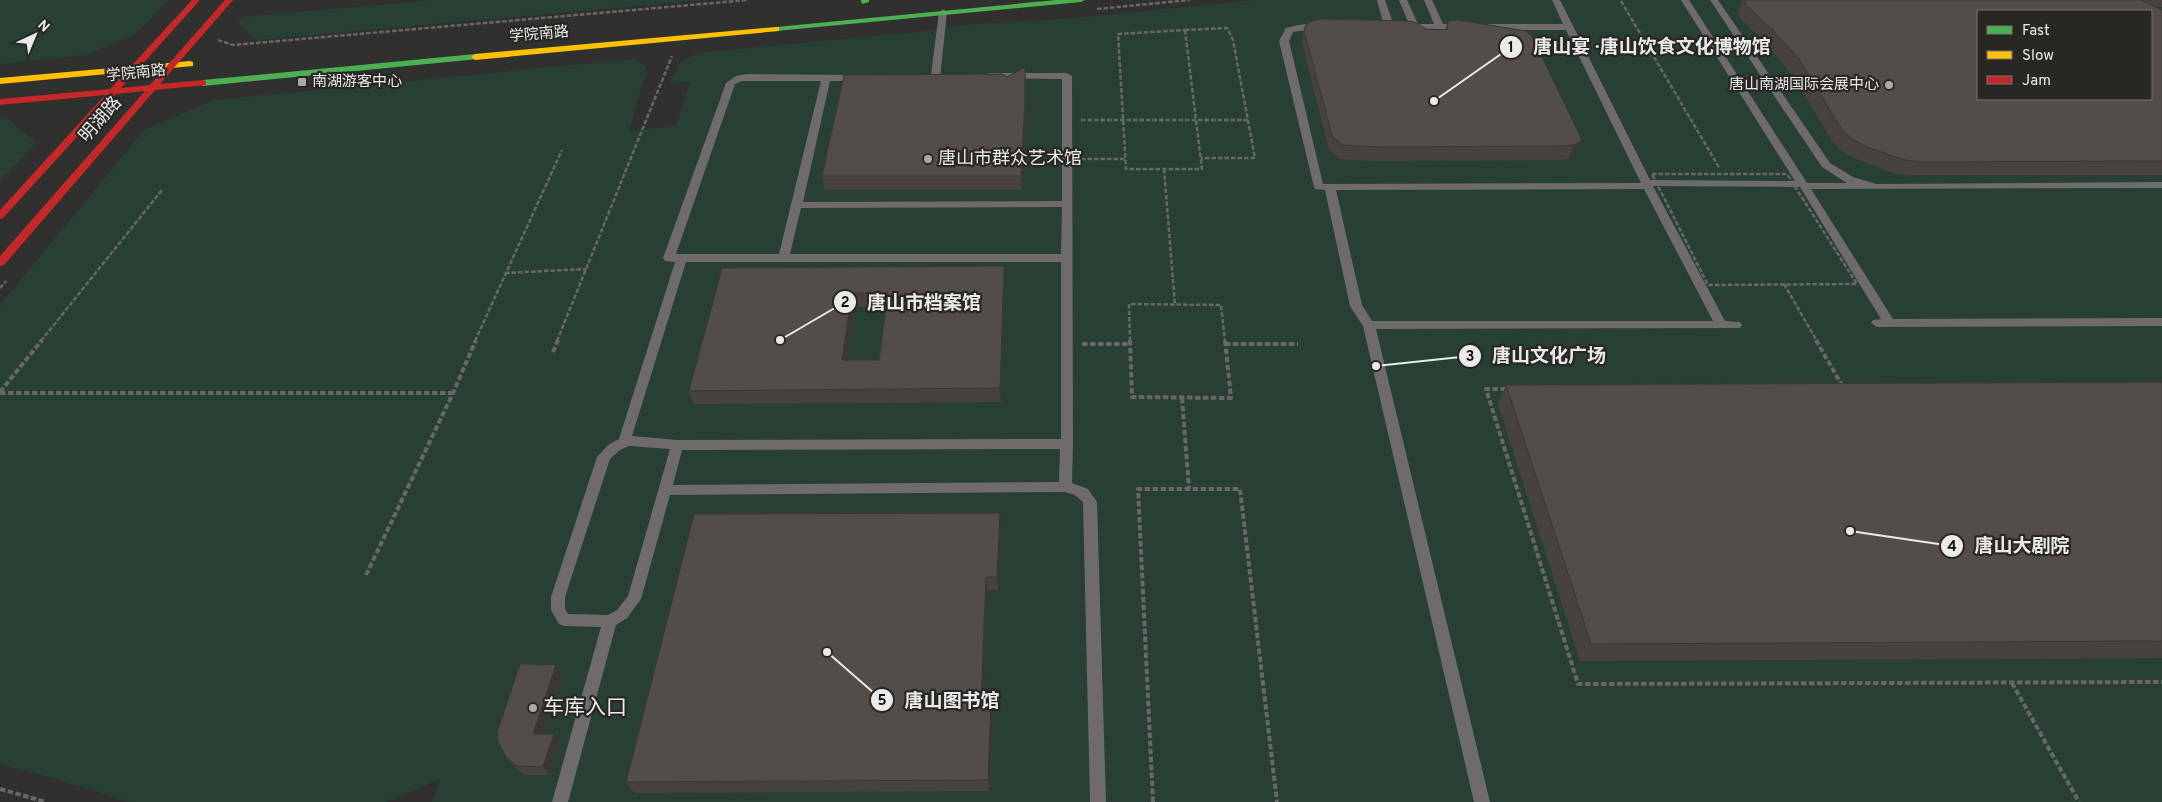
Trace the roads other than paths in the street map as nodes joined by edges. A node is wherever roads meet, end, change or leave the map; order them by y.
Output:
1 (196, 0) edge
2 (229, 0) edge
3 (1081, 0) edge
4 (1381, 0) edge
5 (1403, 0) edge
6 (1428, 0) edge
7 (1556, 0) edge
8 (1685, 0) edge
9 (1714, 0) edge
10 (943, 12) junction
11 (1415, 26) junction
12 (1335, 27) edge
13 (1440, 27) junction
14 (1570, 27) junction
15 (200, 64) dead end
16 (171, 66) junction
17 (133, 69) junction
18 (981, 76) edge
19 (826, 78) junction
20 (866, 78) edge
21 (915, 78) edge
22 (0, 81) edge
23 (154, 87) junction
24 (113, 91) junction
25 (0, 102) edge
26 (1647, 185) junction
27 (1803, 185) junction
28 (2162, 185) edge
29 (1866, 186) junction
30 (1330, 187) junction
31 (1067, 204) junction
32 (796, 205) junction
33 (0, 216) edge
34 (682, 258) junction
35 (784, 258) junction
36 (1066, 258) junction
37 (0, 263) edge
38 (2162, 322) edge
39 (1876, 323) dead end
40 (1890, 323) junction
41 (1369, 325) junction
42 (1721, 325) junction
43 (1736, 325) dead end
44 (624, 442) junction
45 (1067, 444) junction
46 (677, 445) junction
47 (1065, 487) junction
48 (664, 490) junction
49 (610, 621) junction
50 (560, 802) edge
51 (1098, 802) edge
52 (1482, 802) edge

1 - 17 main road, 明湖路
2 - 16 main road, 明湖路
3 - 10 main road, 学院南路
4 - 11 lane
5 - 11 lane
6 - 13 lane
7 - 14 lane
8 - 27 lane
9 - 29 lane
10 - 21 lane
10 - 23 main road, 学院南路
11 - 13 lane
12 - 30 lane
13 - 14 lane
14 - 26 lane
15 - 16 main road, 学院南路
16 - 17 main road, 学院南路
16 - 23 main road, 明湖路
17 - 22 main road, 学院南路
17 - 24 main road, 明湖路
18 - 31 lane
19 - 20 lane
19 - 32 lane
19 - 34 lane
23 - 24 main road, 学院南路
23 - 37 main road, 明湖路
24 - 25 main road, 学院南路
24 - 33 main road, 明湖路
26 - 27 lane
26 - 30 lane
26 - 42 lane
27 - 29 lane
27 - 40 lane
28 - 29 lane
30 - 41 lane
31 - 32 lane
31 - 36 lane
32 - 35 lane
34 - 35 lane
34 - 44 lane
35 - 36 lane
36 - 45 lane
38 - 40 lane
39 - 40 lane
41 - 42 lane
41 - 52 lane
42 - 43 lane
44 - 46 lane
44 - 49 lane
45 - 46 lane
45 - 47 lane
46 - 48 lane
47 - 48 lane
47 - 51 lane
48 - 49 lane
49 - 50 lane

